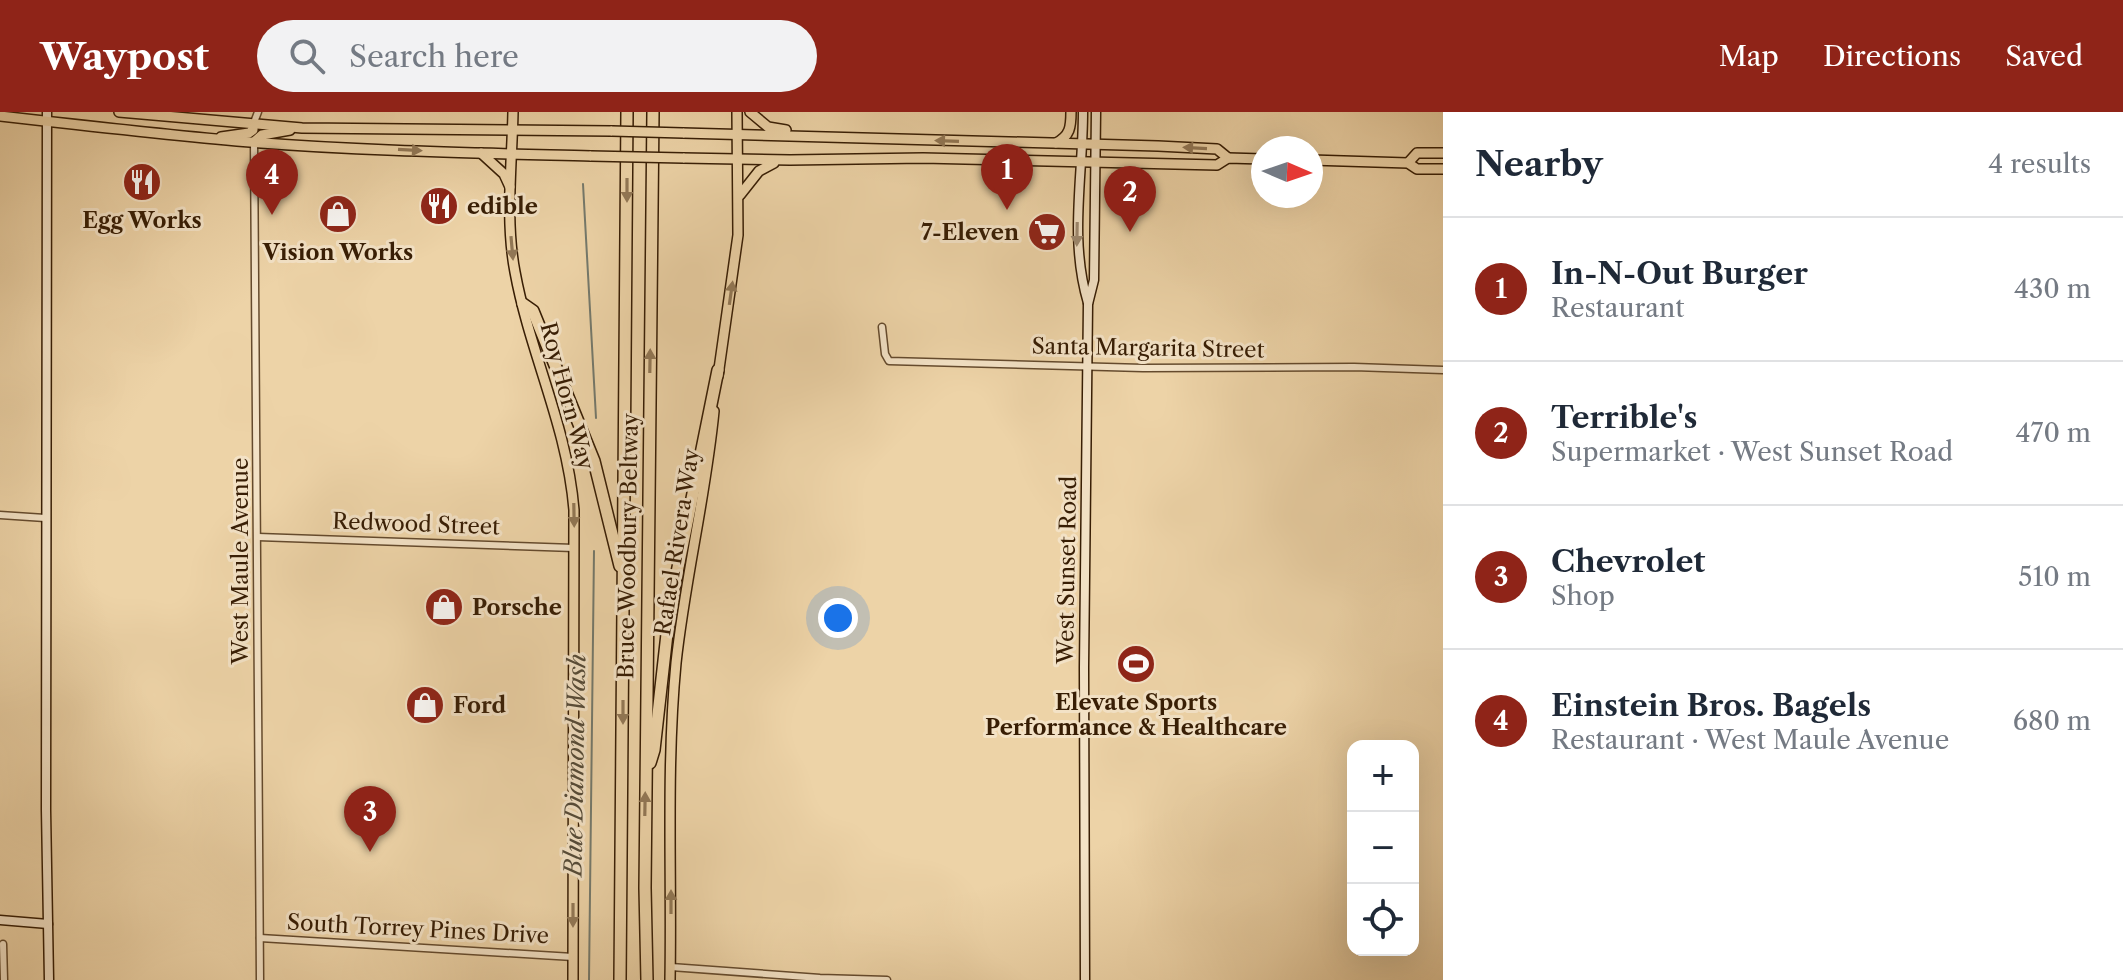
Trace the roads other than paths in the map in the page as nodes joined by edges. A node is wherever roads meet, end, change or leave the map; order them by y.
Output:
1 (119, 112) edge
2 (250, 112) edge
3 (258, 112) edge
4 (513, 112) edge
5 (627, 112) edge
6 (653, 112) edge
7 (737, 112) edge
8 (750, 112) edge
9 (1071, 112) edge
10 (1083, 112) edge
11 (1096, 112) edge
12 (0, 116) edge
13 (47, 117) edge
14 (253, 125) junction
15 (302, 128) junction
16 (513, 129) junction
17 (737, 134) junction
18 (214, 138) junction
19 (861, 138) junction
20 (254, 142) junction
21 (1052, 144) junction
22 (1083, 144) junction
23 (1096, 145) junction
24 (481, 153) junction
25 (1443, 153) edge
26 (512, 154) junction
27 (1228, 158) junction
28 (737, 159) junction
29 (1251, 159) edge
30 (790, 160) junction
31 (1323, 160) edge
32 (1079, 163) junction
33 (1095, 163) junction
34 (1408, 163) junction
35 (1443, 169) edge
36 (511, 190) junction
37 (740, 195) junction
38 (523, 304) junction
39 (1088, 304) junction
40 (882, 327) dead end
41 (1088, 367) junction
42 (718, 370) junction
43 (1443, 370) edge
44 (0, 515) edge
45 (45, 518) junction
46 (258, 537) junction
47 (574, 548) junction
48 (624, 578) junction
49 (646, 775) junction
50 (0, 920) edge
51 (48, 924) junction
52 (260, 938) junction
53 (3, 944) dead end
54 (573, 957) junction
55 (671, 967) junction
56 (2, 969) edge
57 (4, 980) edge
58 (49, 980) edge
59 (260, 980) edge
60 (573, 980) edge
61 (620, 980) edge
62 (647, 980) edge
63 (670, 980) edge
64 (887, 980) edge
65 (1085, 980) edge

1 - 14 main road
2 - 14 street
3 - 14 street
4 - 16 main road, Roy Horn Way
5 -> 48 highway, Bruce Woodbury Beltway
49 -> 6 highway, Bruce Woodbury Beltway
7 - 17 main road, Rafael Rivera Way
8 - 19 main road
9 - 21 main road
10 - 22 main road, West Sunset Road
11 - 23 main road, West Sunset Road
12 - 13 main road
13 - 18 main road
13 - 45 main road
14 - 15 main road
14 - 18 main road
15 - 16 main road
15 - 20 main road
16 - 17 main road, bridge
16 - 26 main road, Roy Horn Way
17 - 19 main road
17 - 28 main road, Rafael Rivera Way
18 - 20 main road
21 -> 19 main road
20 -> 24 main road
20 - 46 street, West Maule Avenue
21 - 22 main road
22 - 23 main road
22 - 32 main road, West Sunset Road
27 -> 23 main road
23 - 33 main road, West Sunset Road
24 - 26 main road
24 - 36 main road
25 - 34 main road
26 - 28 main road, bridge
26 - 36 main road, Roy Horn Way
27 - 29 main road
27 - 33 main road
28 - 30 main road
28 - 37 main road, Rafael Rivera Way
30 - 32 main road
30 - 37 main road
31 - 34 main road
32 - 33 main road
32 -> 39 main road, West Sunset Road
33 - 39 main road, West Sunset Road
34 - 35 main road
36 -> 38 main road, Roy Horn Way
42 -> 37 main road, Rafael Rivera Way
38 -> 47 main road, Roy Horn Way
38 - 48 highway
39 - 41 main road, West Sunset Road
40 - 41 street, Santa Margarita Street
41 - 43 street, Santa Margarita Street
41 - 65 main road, West Sunset Road
42 - 49 highway
55 -> 42 main road, Rafael Rivera Way
44 - 45 street
45 - 51 main road
46 - 47 street, Redwood Street
46 - 52 street, West Maule Avenue
47 -> 54 main road, Roy Horn Way
48 -> 61 highway, Bruce Woodbury Beltway
62 -> 49 highway, Bruce Woodbury Beltway
50 - 51 main road
51 - 58 main road
52 - 54 street, South Torrey Pines Drive
52 - 59 street, West Maule Avenue
53 - 56 street
54 - 60 main road, Roy Horn Way
55 - 63 main road, Rafael Rivera Way
55 - 64 street
56 - 57 street

